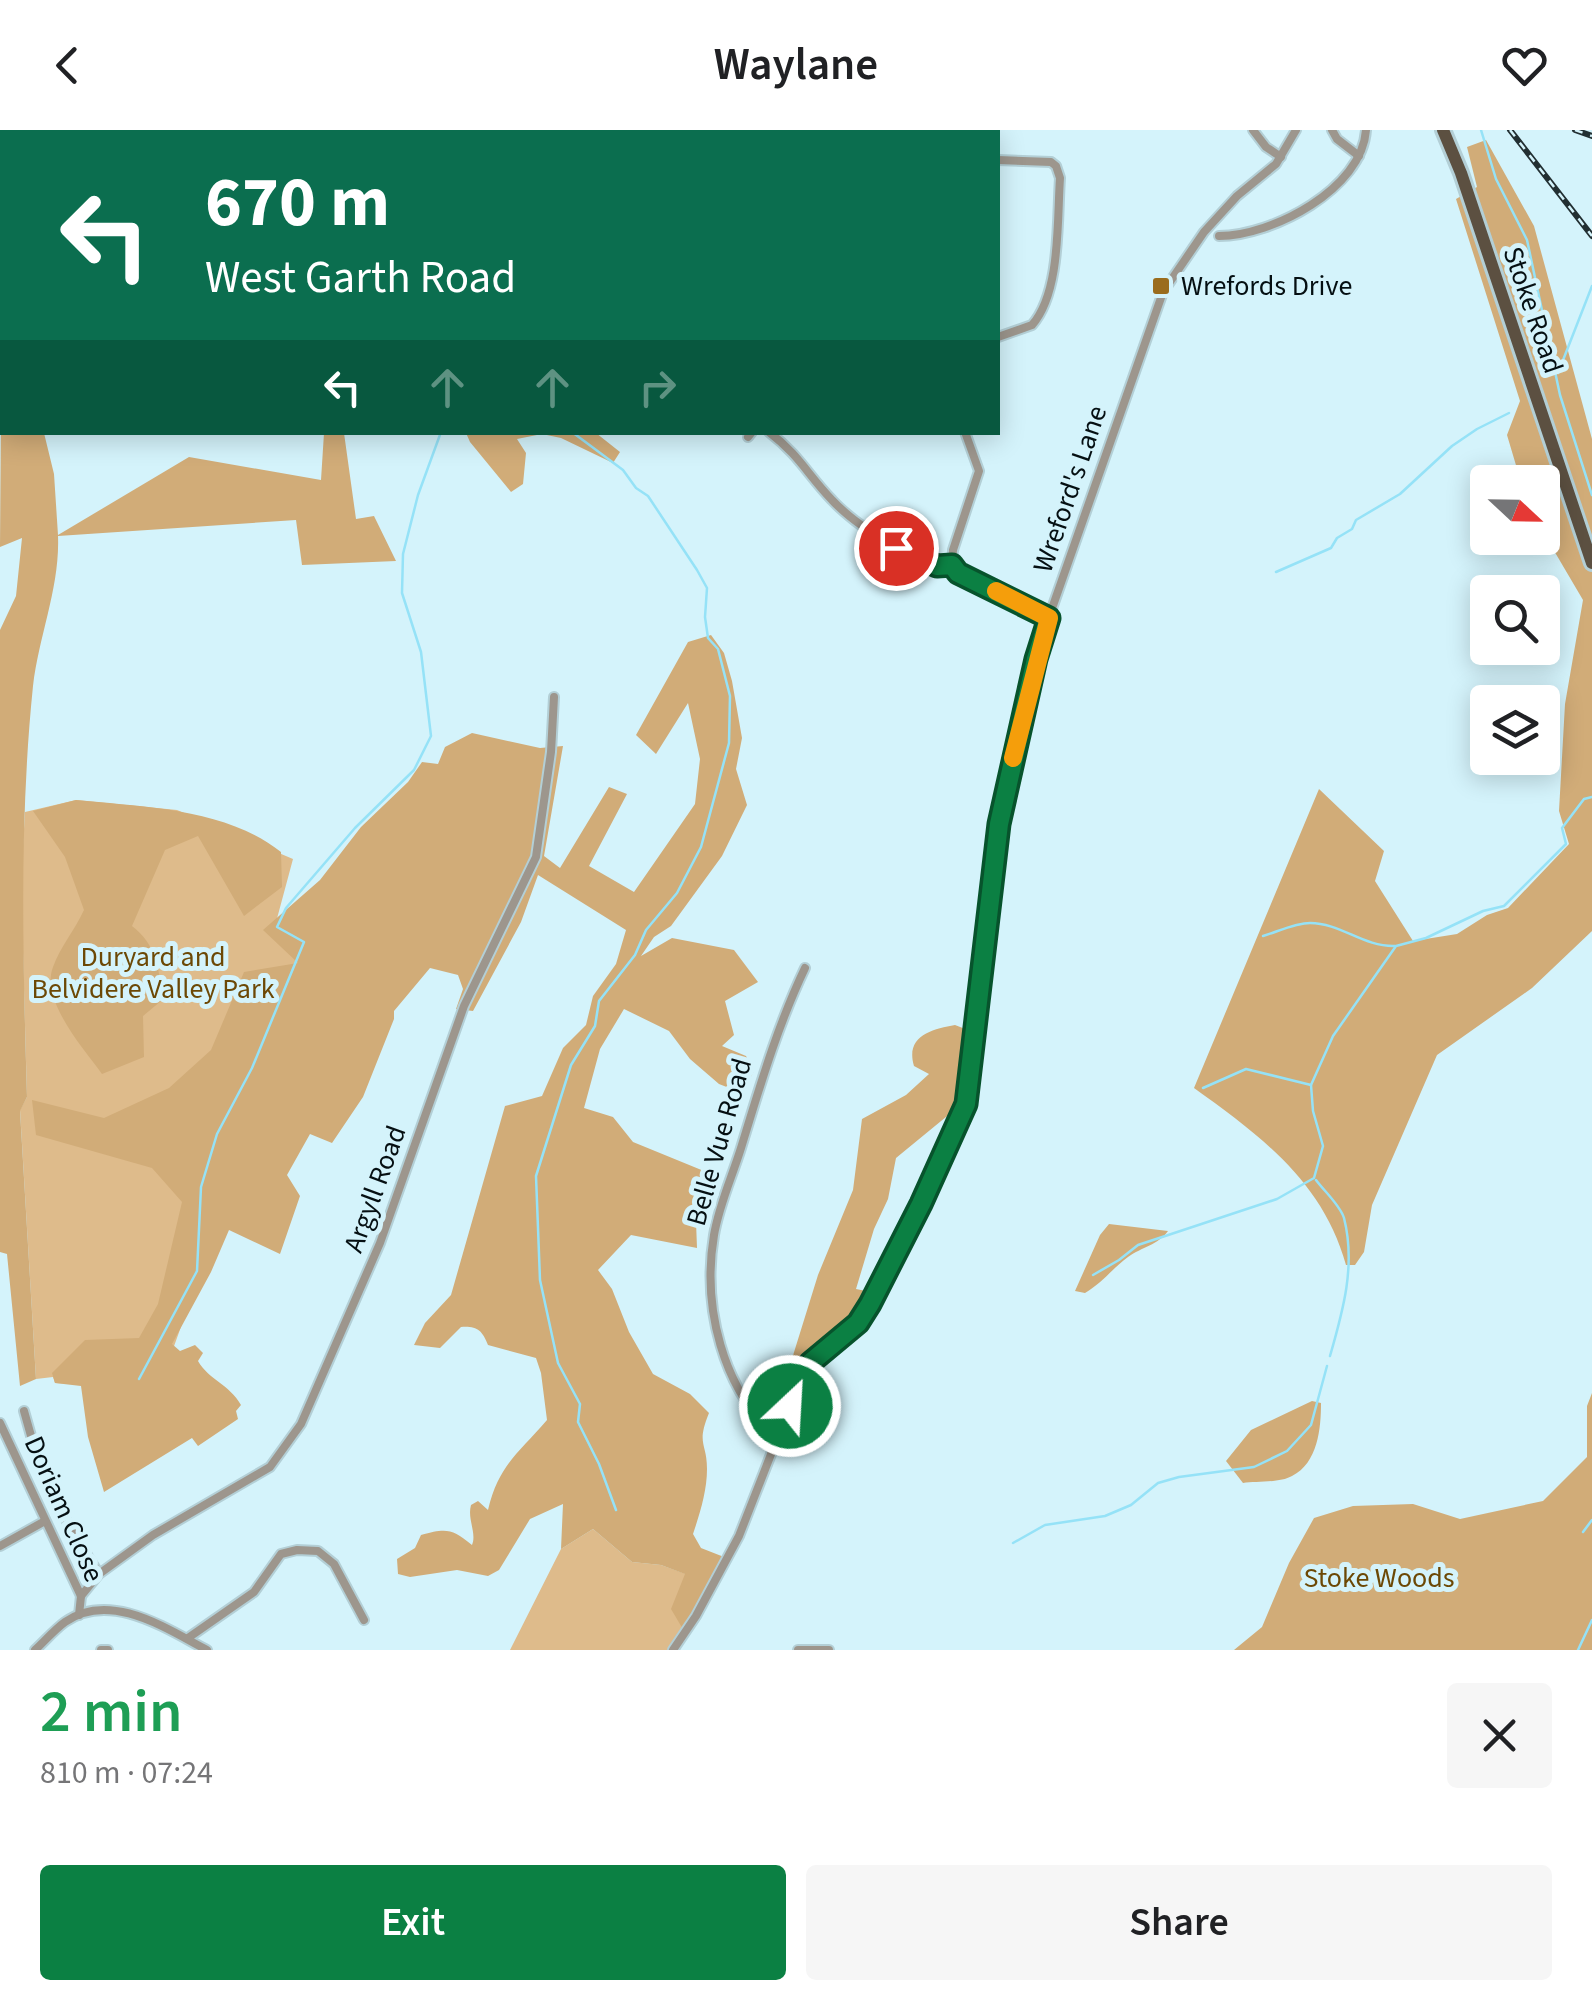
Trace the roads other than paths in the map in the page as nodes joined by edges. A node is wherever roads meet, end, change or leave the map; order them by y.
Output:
1 (1253, 130) edge
2 (1296, 130) edge
3 (1332, 130) edge
4 (1366, 130) edge
5 (1443, 130) edge
6 (1359, 156) junction
7 (1282, 157) junction
8 (1000, 160) edge
9 (1219, 236) dead end
10 (1000, 336) edge
11 (773, 435) edge
12 (965, 435) edge
13 (1592, 563) edge
14 (952, 565) junction
15 (1049, 618) junction
16 (554, 697) dead end
17 (805, 968) dead end
18 (24, 1412) dead end
19 (0, 1423) edge
20 (778, 1438) junction
21 (45, 1521) junction
22 (0, 1546) edge
23 (99, 1574) junction
24 (80, 1596) junction
25 (78, 1615) junction
26 (364, 1620) dead end
27 (188, 1638) junction
28 (35, 1650) edge
29 (207, 1650) edge
30 (674, 1650) edge
31 (798, 1650) edge
32 (829, 1650) edge

1 - 7 street
2 - 7 street
3 - 6 street
4 - 6 street
5 - 13 main road, Stoke Road
6 - 9 street
7 - 15 street, Wreford's Lane
8 - 10 street
11 - 14 street
12 - 14 street
14 - 15 street
15 - 20 street, Wreford's Lane
16 - 23 street, Argyll Road
17 - 20 street, Belle Vue Road
18 - 23 street
19 - 21 street, Doriam Close
20 - 30 street, Wreford's Lane
21 - 22 street
21 - 24 street, Doriam Close
23 - 24 street, Argyll Road
24 - 25 street, Doriam Close
25 - 27 street
25 - 28 street
26 - 27 street
27 - 29 street
31 - 32 street

